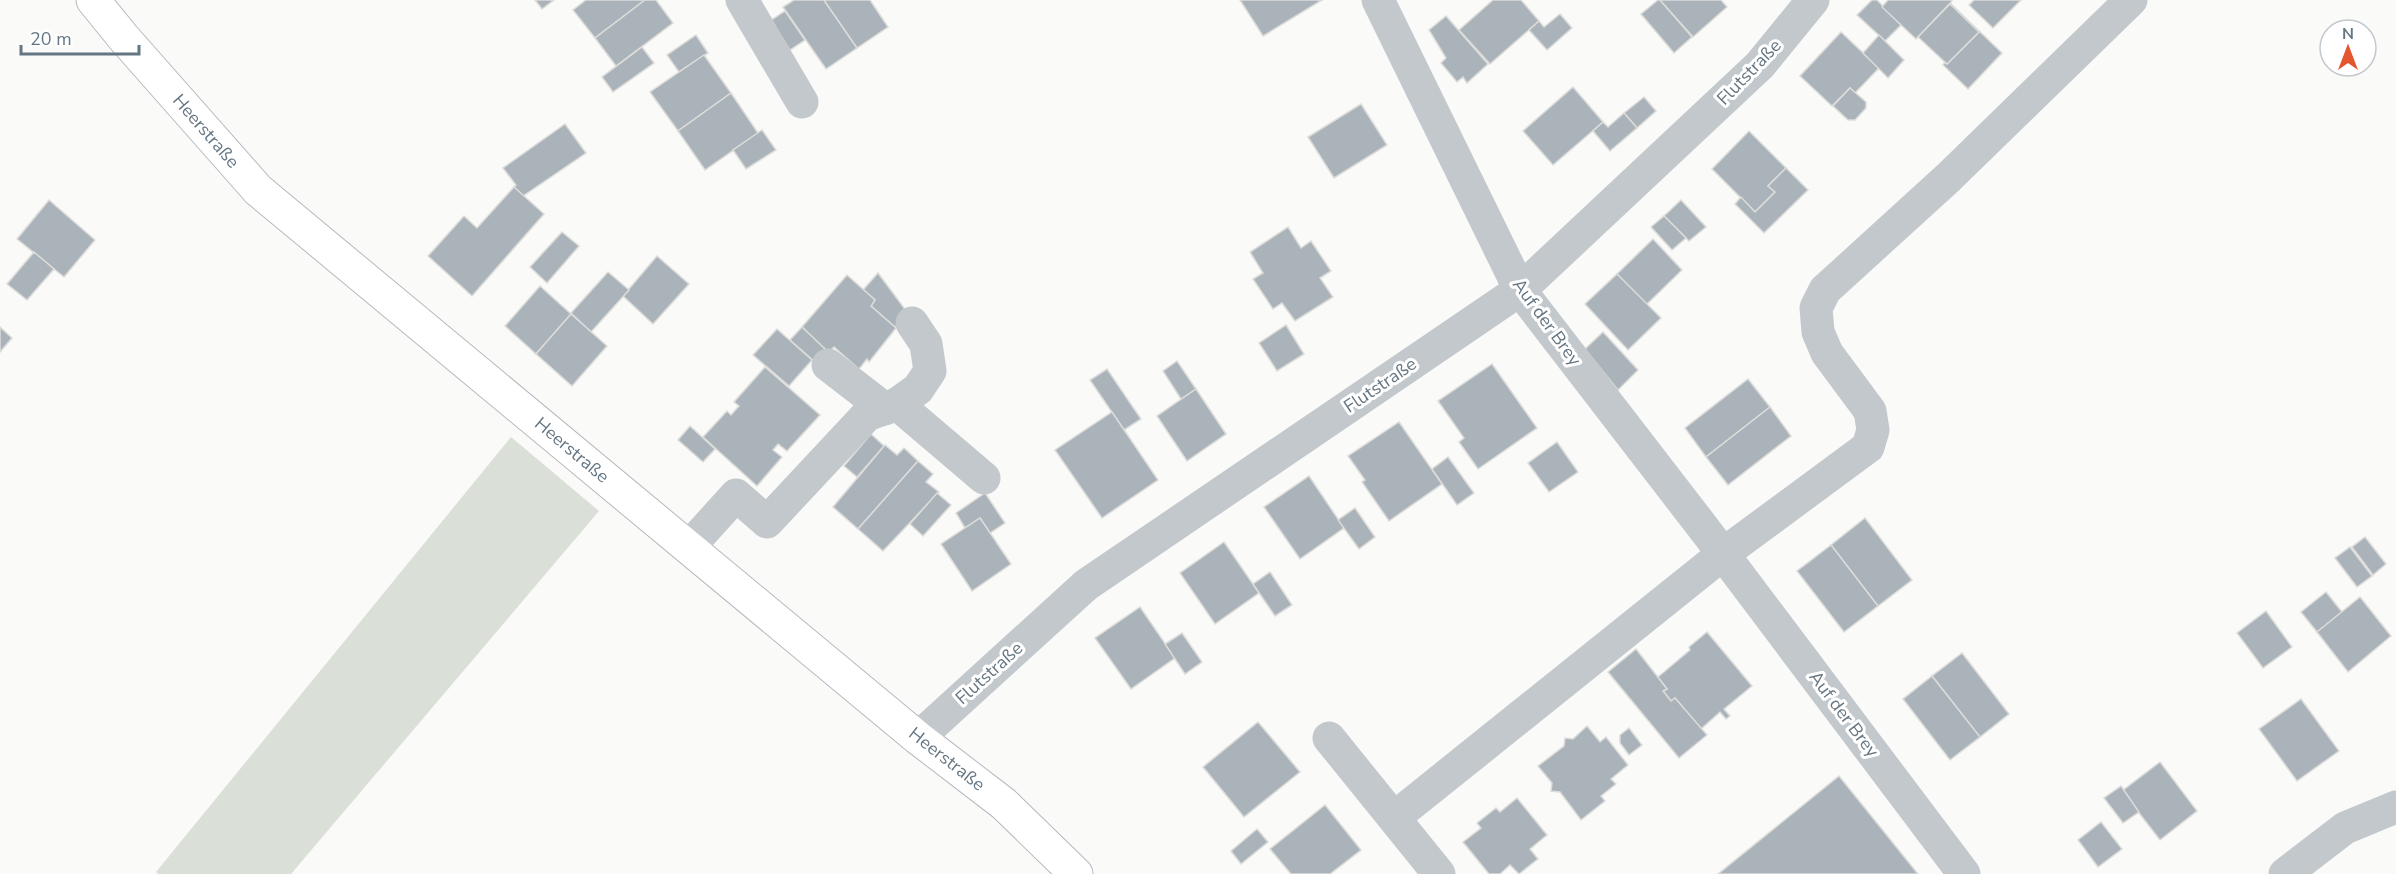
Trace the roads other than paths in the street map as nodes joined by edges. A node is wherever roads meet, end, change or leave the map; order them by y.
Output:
1 (93, 0) edge
2 (742, 0) edge
3 (1378, 0) edge
4 (1813, 0) edge
5 (2131, 0) edge
6 (802, 102) dead end
7 (1520, 290) junction
8 (912, 323) dead end
9 (828, 365) dead end
10 (891, 406) junction
11 (984, 478) dead end
12 (689, 547) junction
13 (1723, 554) junction
14 (918, 738) junction
15 (1329, 738) dead end
16 (2396, 807) edge
17 (1395, 818) junction
18 (1076, 874) edge
19 (1439, 874) edge
20 (1964, 874) edge
21 (2285, 874) edge

1 - 12 main road, Heerstraße
2 - 6 street
3 - 7 street, Auf der Brey
4 - 7 street, Flutstraße
5 - 13 street
7 - 13 street, Auf der Brey
7 - 14 street, Flutstraße
8 - 10 street
9 - 10 street
10 - 11 street
10 - 12 street
12 - 14 main road, Heerstraße
13 - 17 street
13 - 20 street, Auf der Brey
14 - 18 main road, Heerstraße
15 - 17 street
16 - 21 street
17 - 19 street

